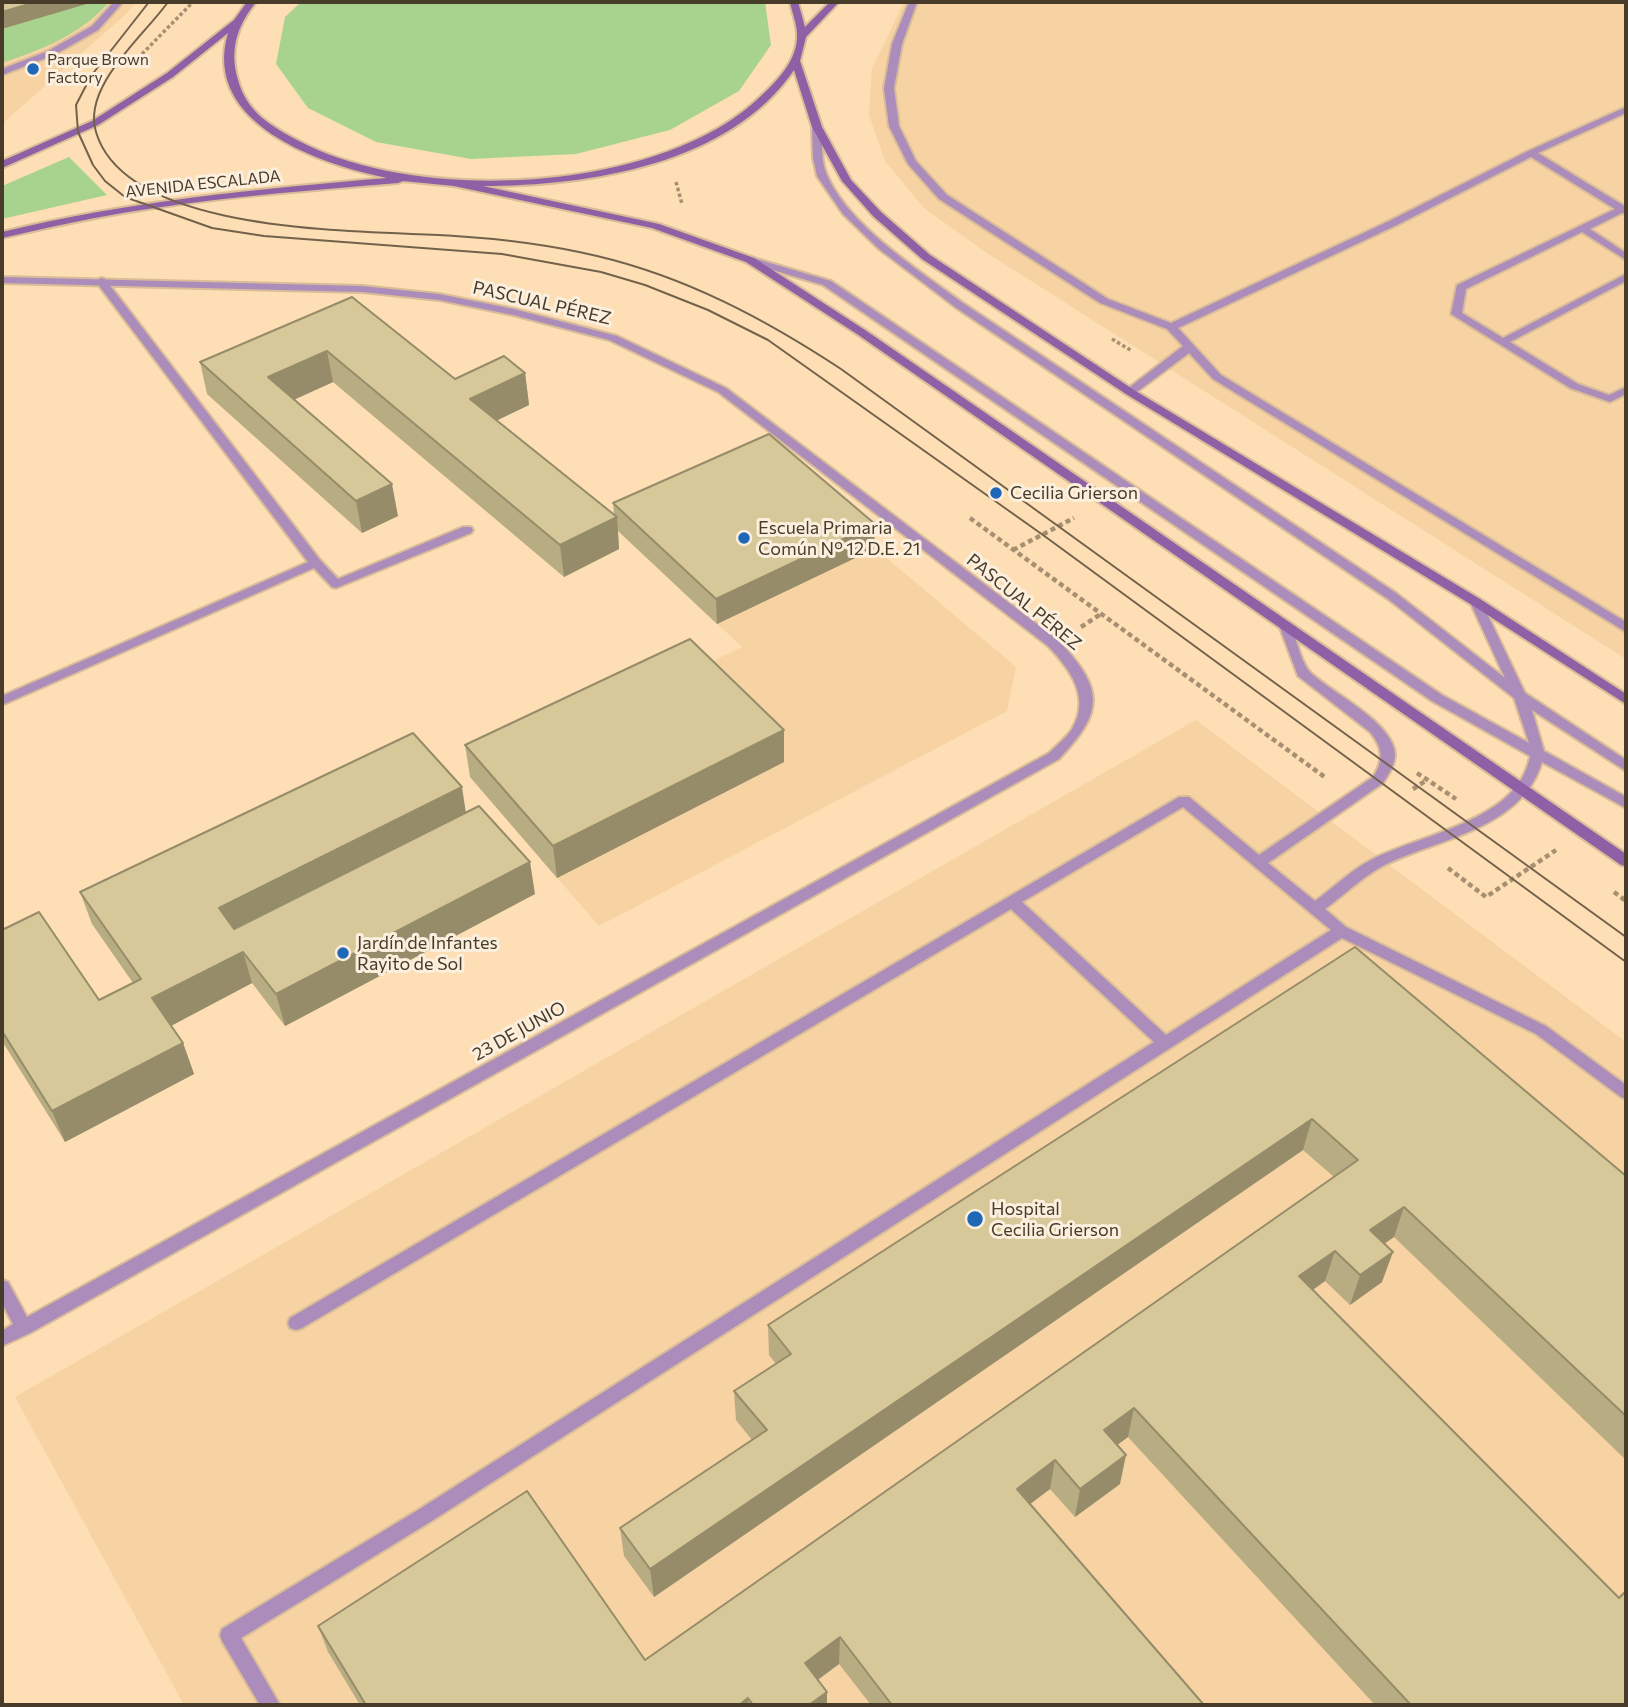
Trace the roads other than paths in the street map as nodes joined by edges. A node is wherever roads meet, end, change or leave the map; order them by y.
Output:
1 (119, 2) edge
2 (794, 2) edge
3 (835, 2) edge
4 (913, 2) edge
5 (251, 3) edge
6 (237, 22) junction
7 (802, 36) junction
8 (796, 62) junction
9 (2, 72) edge
10 (1626, 110) edge
11 (817, 127) junction
12 (1531, 153) junction
13 (2, 165) edge
14 (410, 179) junction
15 (456, 183) junction
16 (1624, 210) edge
17 (1581, 228) junction
18 (2, 235) edge
19 (1626, 257) edge
20 (750, 260) junction
21 (1626, 277) edge
22 (2, 279) edge
23 (101, 281) junction
24 (1171, 327) junction
25 (1503, 342) junction
26 (1189, 346) junction
27 (1626, 390) edge
28 (1130, 392) junction
29 (467, 530) dead end
30 (316, 563) junction
31 (1476, 602) junction
32 (1286, 628) junction
33 (1626, 628) edge
34 (1516, 692) junction
35 (1626, 700) edge
36 (2, 701) edge
37 (1537, 753) junction
38 (1054, 756) joint
39 (1626, 766) edge
40 (1523, 789) junction
41 (1626, 803) edge
42 (1626, 861) edge
43 (1259, 862) junction
44 (1012, 901) junction
45 (1315, 909) junction
46 (1341, 930) junction
47 (1165, 1043) junction
48 (1626, 1093) edge
49 (2, 1287) edge
50 (296, 1323) dead end
51 (24, 1328) junction
52 (2, 1339) edge
53 (270, 1705) edge

1 - 9 street
2 - 7 main road
3 - 7 main road
4 - 24 street
5 - 6 main road
6 - 13 main road
6 - 14 main road
7 - 8 main road
8 - 11 main road
8 - 15 main road
10 - 12 street
11 - 28 main road
11 - 34 street
12 - 16 street
12 - 24 street
14 - 15 main road
14 - 18 main road, AVENIDA ESCALADA
15 - 20 main road
16 - 17 street
17 - 19 street
17 - 25 street
20 - 32 main road
20 - 37 street
21 - 25 street
22 - 23 street, PASCUAL PÉREZ
23 - 30 street
23 - 38 street, PASCUAL PÉREZ
24 - 26 street
25 - 27 street
26 - 28 street
26 - 33 street
28 - 31 main road
29 - 30 street
30 - 36 street
31 - 34 street
31 - 35 main road
32 - 40 main road
32 - 43 street
34 - 37 street
34 - 39 street
37 - 40 street
37 - 41 street
38 - 51 street, 23 DE JUNIO
40 - 42 main road
40 - 45 street
43 - 44 street
43 - 45 street
44 - 47 street
44 - 50 street
45 - 46 street
46 - 47 street
46 - 48 street
47 - 53 street
49 - 51 street
51 - 52 street, 23 DE JUNIO

